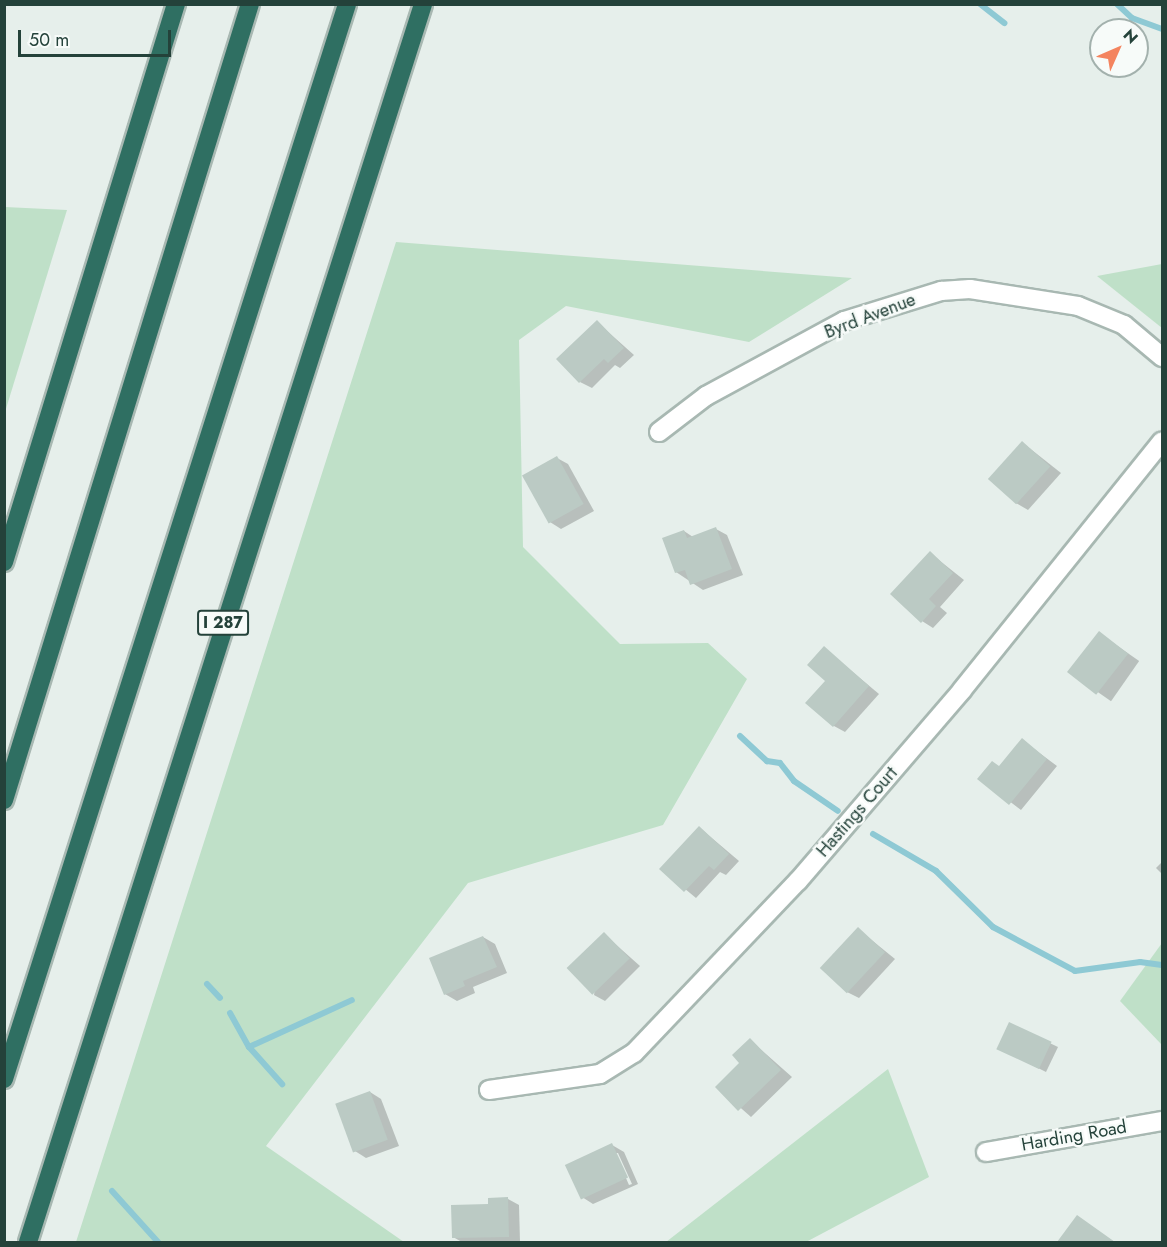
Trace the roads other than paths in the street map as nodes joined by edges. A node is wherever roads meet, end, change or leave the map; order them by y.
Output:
1 (176, 4) edge
2 (250, 4) edge
3 (347, 4) edge
4 (423, 4) edge
5 (1162, 357) edge
6 (659, 432) dead end
7 (1162, 441) edge
8 (4, 562) edge
9 (4, 800) edge
10 (4, 1078) edge
11 (489, 1090) dead end
12 (1162, 1120) edge
13 (986, 1152) dead end
14 (28, 1242) edge

1 - 8 highway
2 - 9 highway
3 - 10 highway
4 - 14 highway, I 287
5 - 6 street, Byrd Avenue
7 - 11 street, Hastings Court
12 - 13 street, Harding Road

